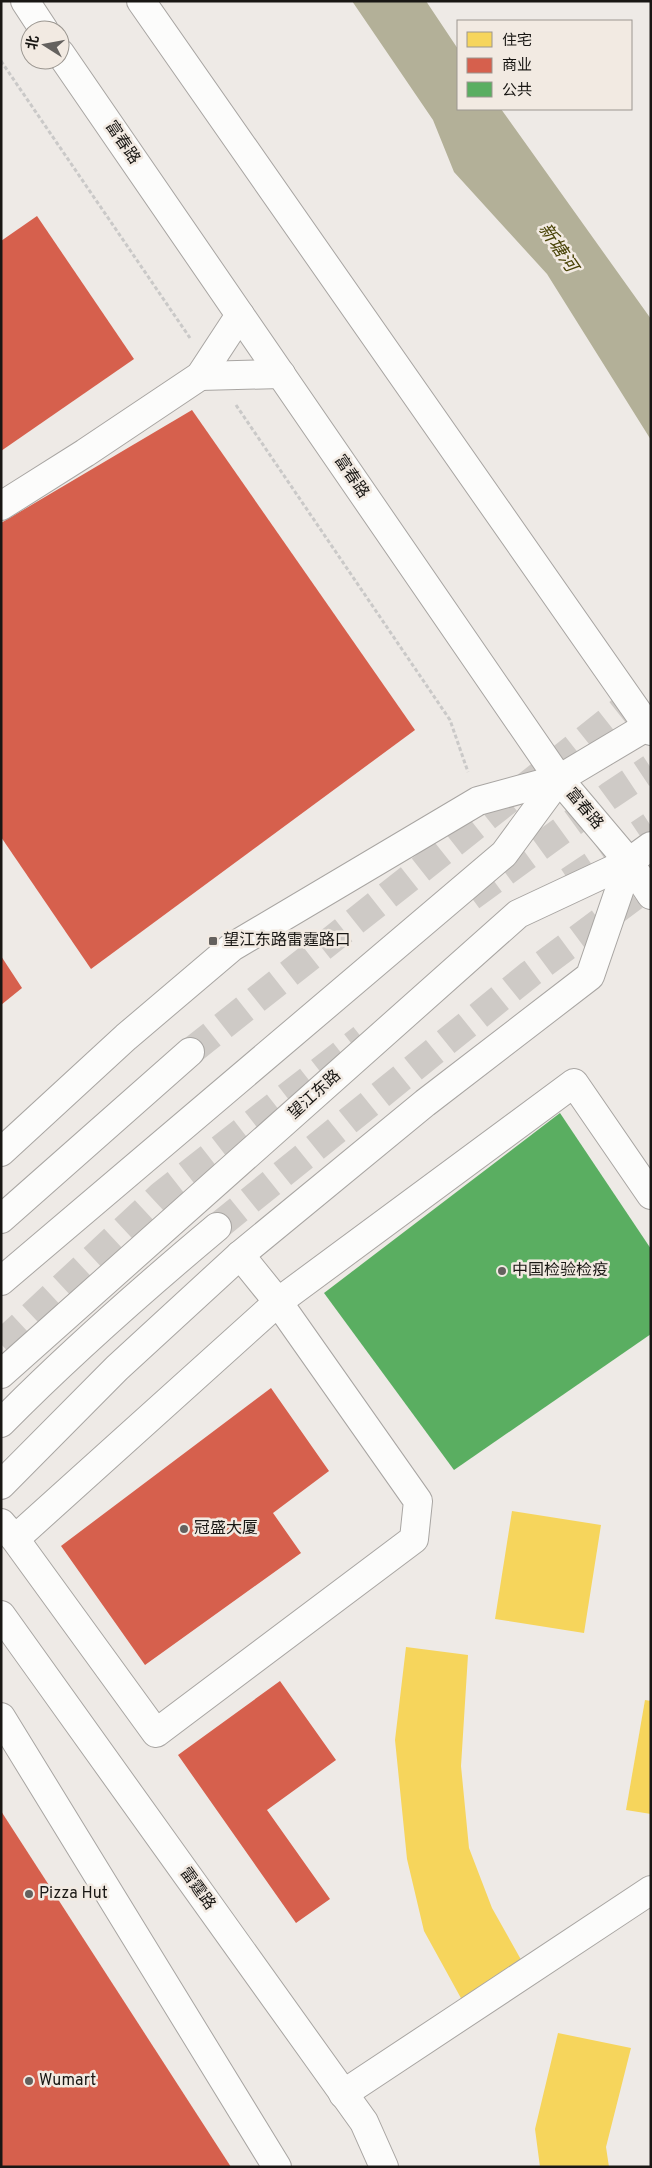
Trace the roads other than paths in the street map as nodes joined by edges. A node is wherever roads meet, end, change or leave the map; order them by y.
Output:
1 (25, 1) edge
2 (140, 1) edge
3 (37, 20) edge
4 (70, 68) edge
5 (240, 315) junction
6 (281, 374) junction
7 (200, 376) junction
8 (1, 506) edge
9 (650, 727) edge
10 (559, 779) junction
11 (651, 846) edge
12 (629, 862) junction
13 (651, 895) edge
14 (190, 1052) tunnel mouth
15 (1, 1152) edge
16 (651, 1195) edge
17 (1, 1219) edge
18 (217, 1226) tunnel mouth
19 (240, 1255) junction
20 (1, 1281) edge
21 (278, 1302) junction
22 (1, 1374) edge
23 (1, 1423) edge
24 (1, 1485) edge
25 (8, 1531) edge
26 (1, 1615) edge
27 (1, 1717) edge
28 (651, 1890) edge
29 (343, 2094) junction
30 (277, 2167) edge
31 (384, 2167) edge

1 - 3 main road
2 - 9 main road
4 - 5 main road, 富春路
5 - 6 main road, 富春路
5 - 7 main road
6 - 7 main road
6 - 10 main road, 富春路
7 - 8 main road
9 - 10 main road
10 - 12 main road, 富春路
10 - 15 main road
10 - 20 main road
11 - 12 main road, 望江东路
12 - 13 main road, 富春路
12 - 19 main road
12 - 22 main road, 望江东路
14 - 17 main road
16 - 21 main road
18 - 23 main road
19 - 21 main road
19 - 24 main road
21 - 25 main road
21 - 25 main road
26 - 29 main road, 雷霆路
27 - 30 main road
28 - 29 main road
29 - 31 main road, 雷霆路

